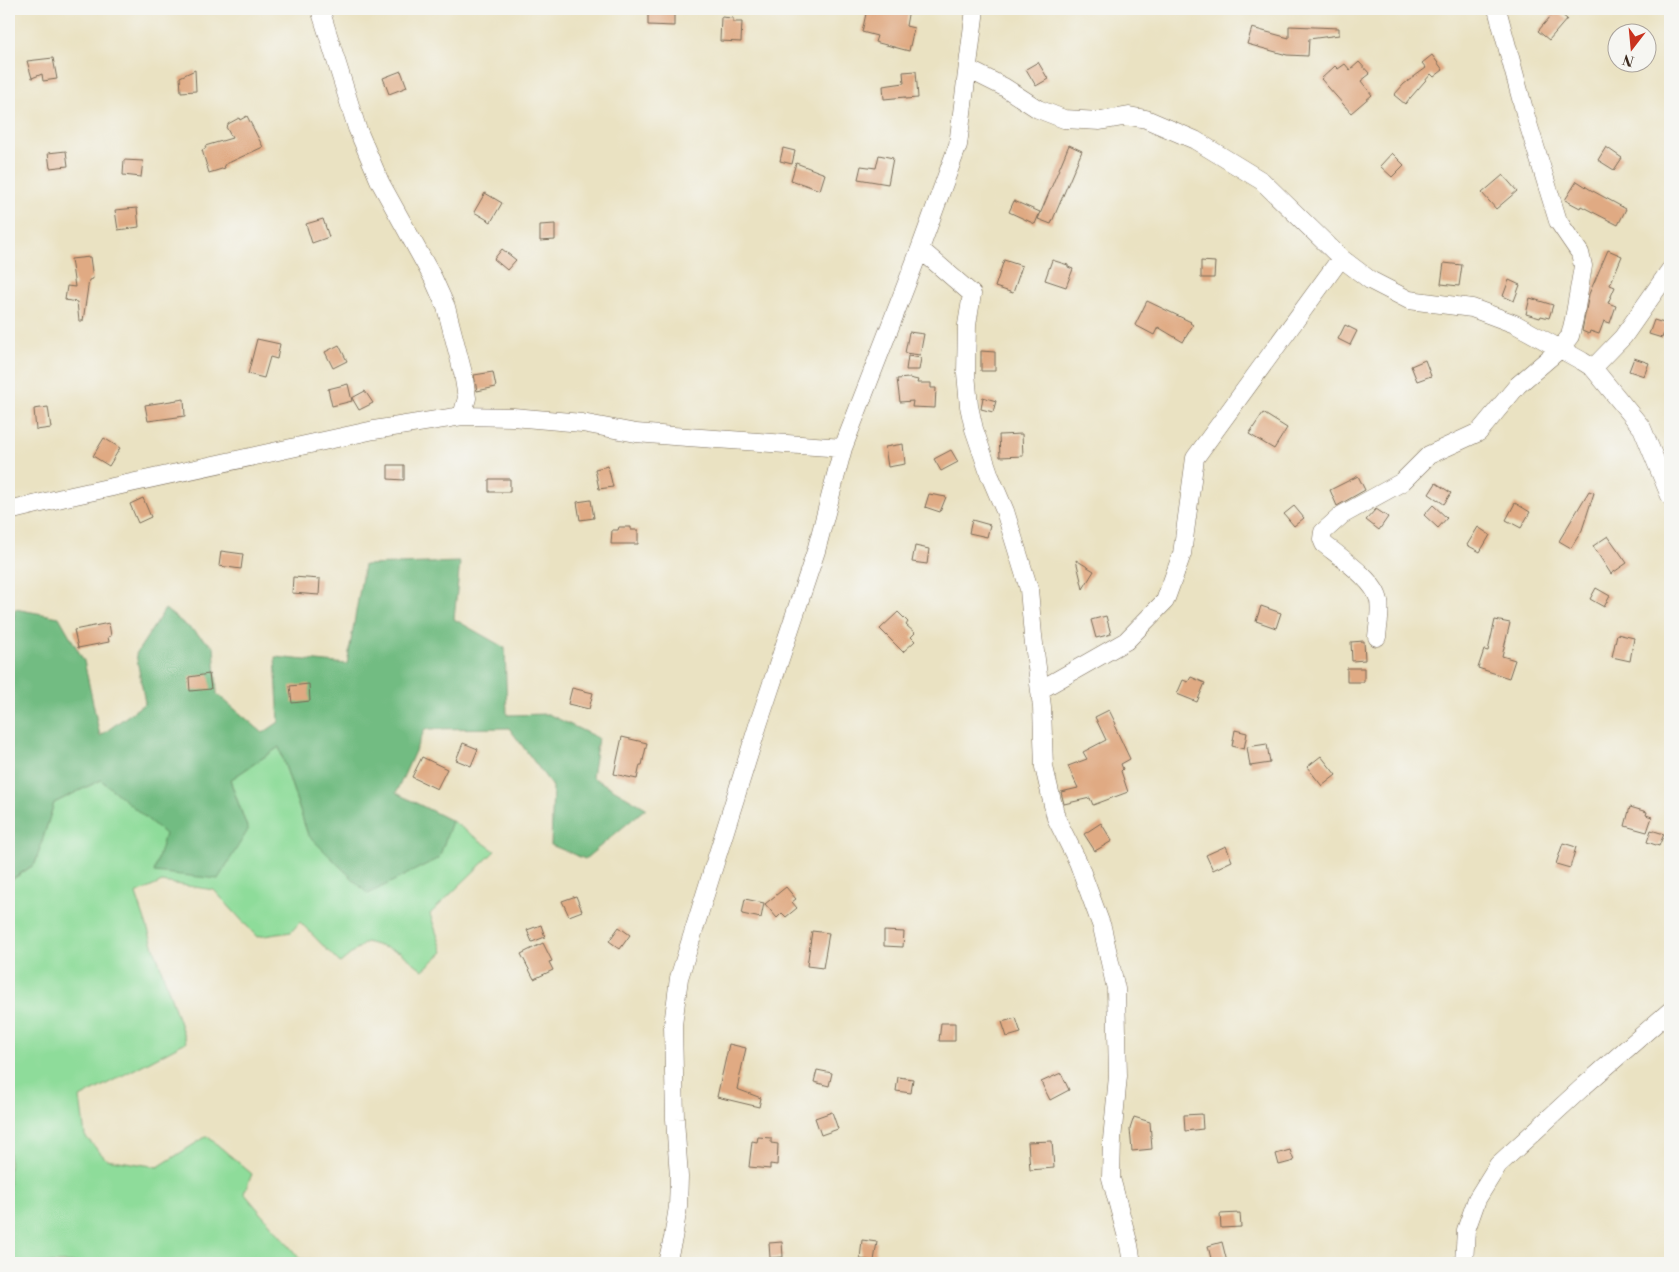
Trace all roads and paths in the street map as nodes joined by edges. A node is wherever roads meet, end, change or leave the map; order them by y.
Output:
1 (320, 9) edge
2 (975, 9) edge
3 (1497, 9) edge
4 (968, 69) junction
5 (920, 249) junction
6 (1340, 258) junction
7 (1670, 270) edge
8 (1560, 349) junction
9 (1593, 368) junction
10 (462, 416) junction
11 (843, 448) junction
12 (1670, 496) edge
13 (9, 511) edge
14 (1378, 637) dead end
15 (1040, 690) junction
16 (1670, 1011) edge
17 (666, 1263) edge
18 (1132, 1263) edge
19 (1464, 1263) edge

1 - 10 street
2 - 4 street
3 - 8 street
4 - 5 street
4 - 6 street
5 - 11 street
5 - 15 street
6 - 8 street
6 - 15 street
7 - 9 street
8 - 9 street
8 - 14 street
9 - 12 street
10 - 11 street
10 - 13 street
11 - 17 street
15 - 18 street
16 - 19 street

